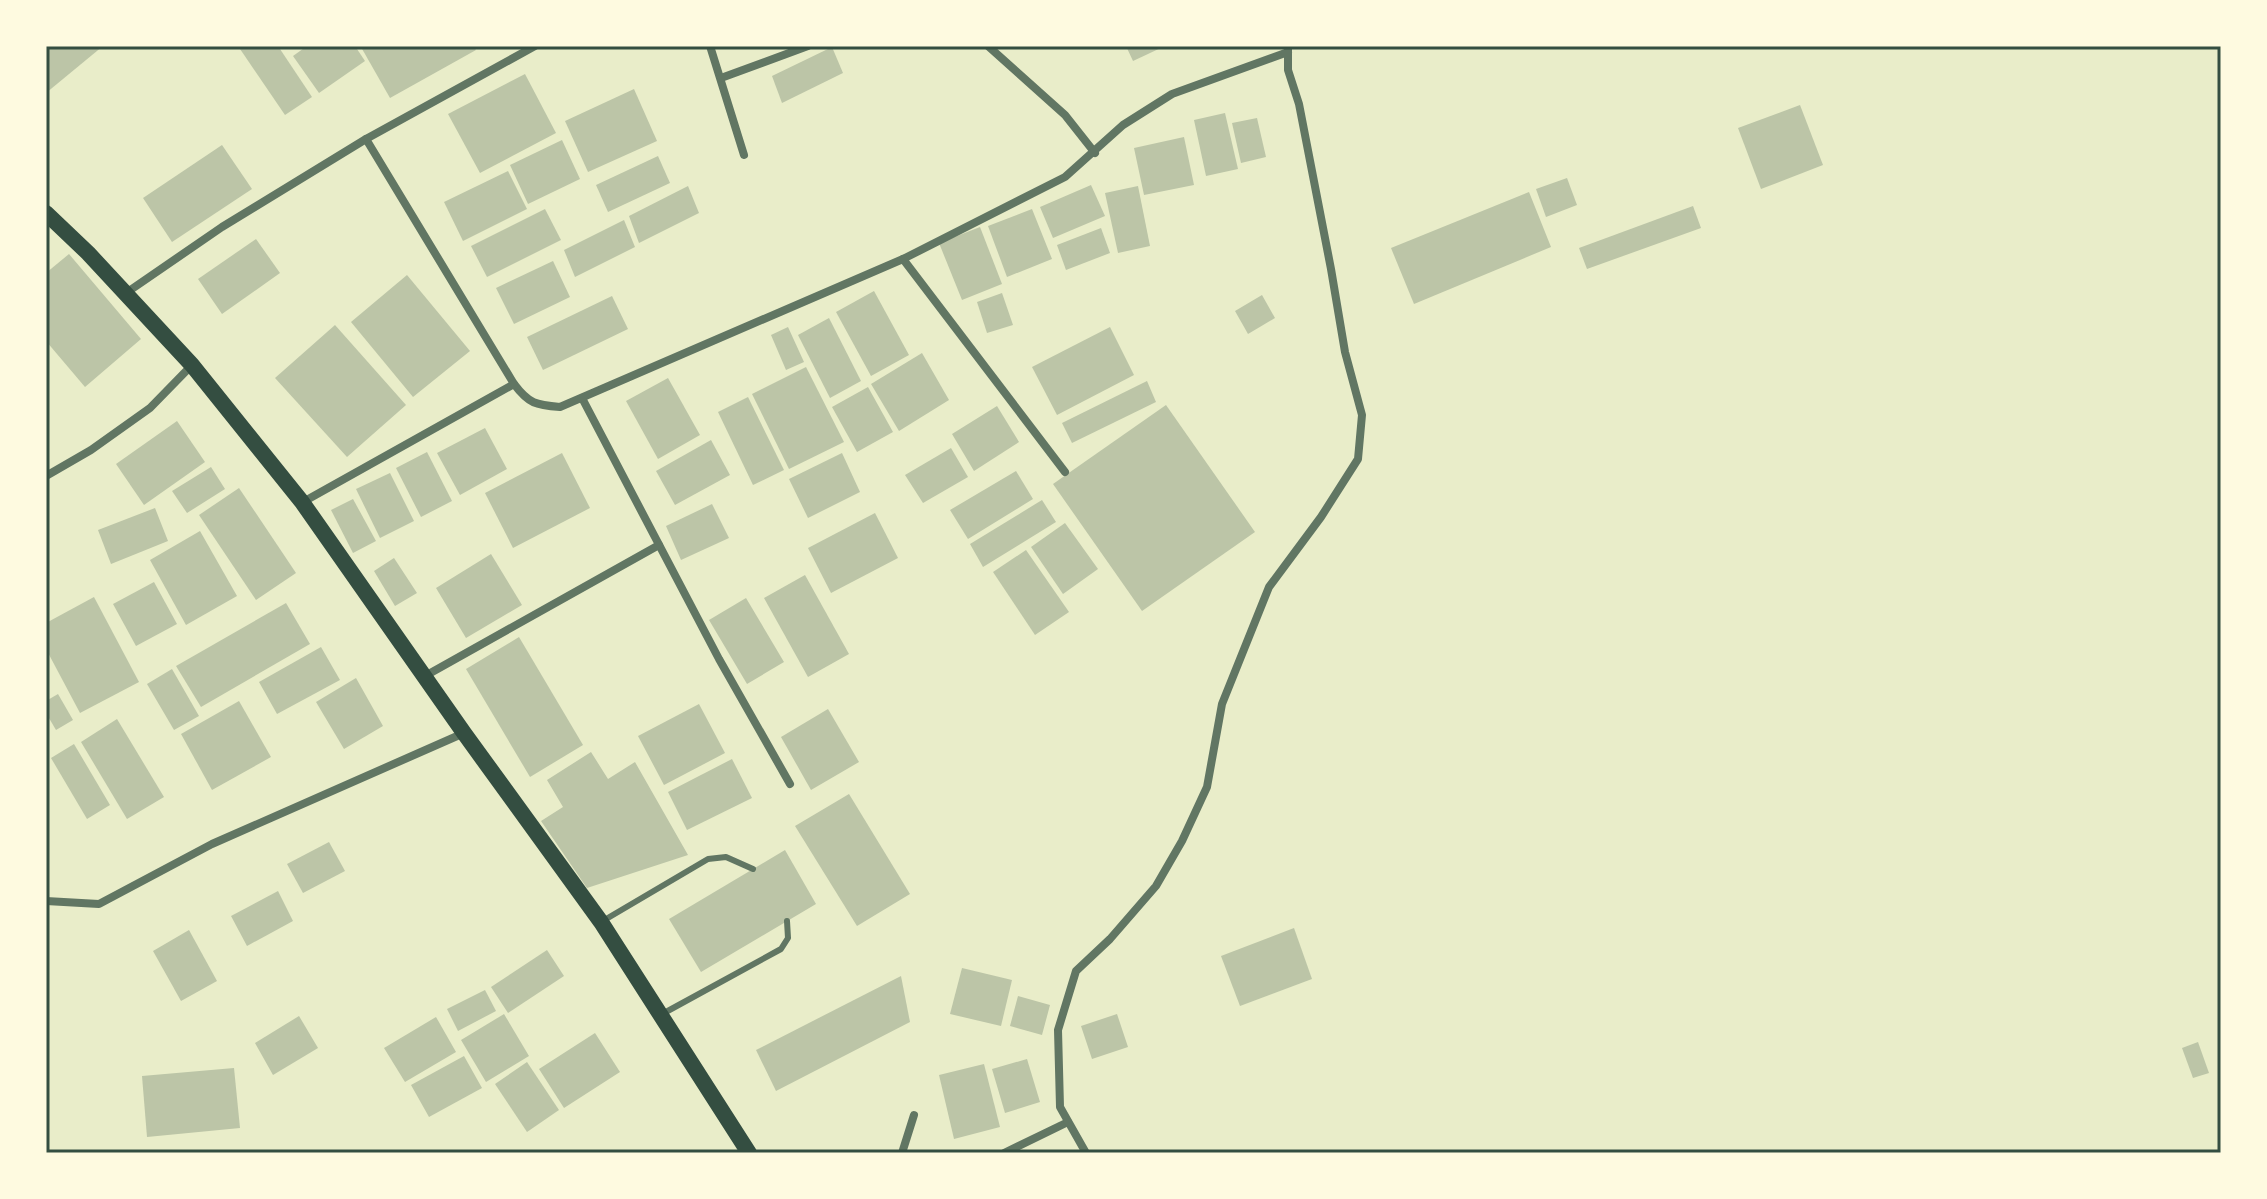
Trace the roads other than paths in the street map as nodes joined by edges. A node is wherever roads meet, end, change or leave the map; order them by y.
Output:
1 (535, 46) edge
2 (710, 46) edge
3 (808, 46) edge
4 (988, 46) edge
5 (521, 49) edge
6 (1288, 49) edge
7 (721, 78) junction
8 (366, 139) junction
9 (1095, 153) junction
10 (744, 155) dead end
11 (46, 213) edge
12 (903, 259) junction
13 (126, 293) junction
14 (192, 365) junction
15 (514, 384) junction
16 (582, 398) junction
17 (1065, 472) dead end
18 (46, 476) edge
19 (302, 502) junction
20 (659, 545) junction
21 (425, 676) junction
22 (464, 733) junction
23 (790, 784) dead end
24 (753, 869) dead end
25 (46, 901) edge
26 (787, 921) dead end
27 (601, 922) junction
28 (660, 1015) junction
29 (914, 1115) dead end
30 (1068, 1122) junction
31 (749, 1153) edge
32 (902, 1153) edge
33 (1004, 1153) edge
34 (1086, 1153) edge

1 - 5 street
2 - 7 street
3 - 7 street
4 - 9 street
5 - 8 street
6 - 9 street
6 - 30 street
7 - 10 street
8 - 13 street
8 - 15 street
9 - 12 street
11 - 13 main road
12 - 16 street
12 - 17 street
13 - 14 main road
14 - 18 street
14 - 19 main road
15 - 16 street
15 - 19 street
16 - 20 street
19 - 21 main road
20 - 21 street
20 - 23 street
21 - 22 main road
22 - 25 street
22 - 27 main road
24 - 27 lane
26 - 28 lane
27 - 28 main road
28 - 31 main road
29 - 32 street
30 - 33 street
30 - 34 street

